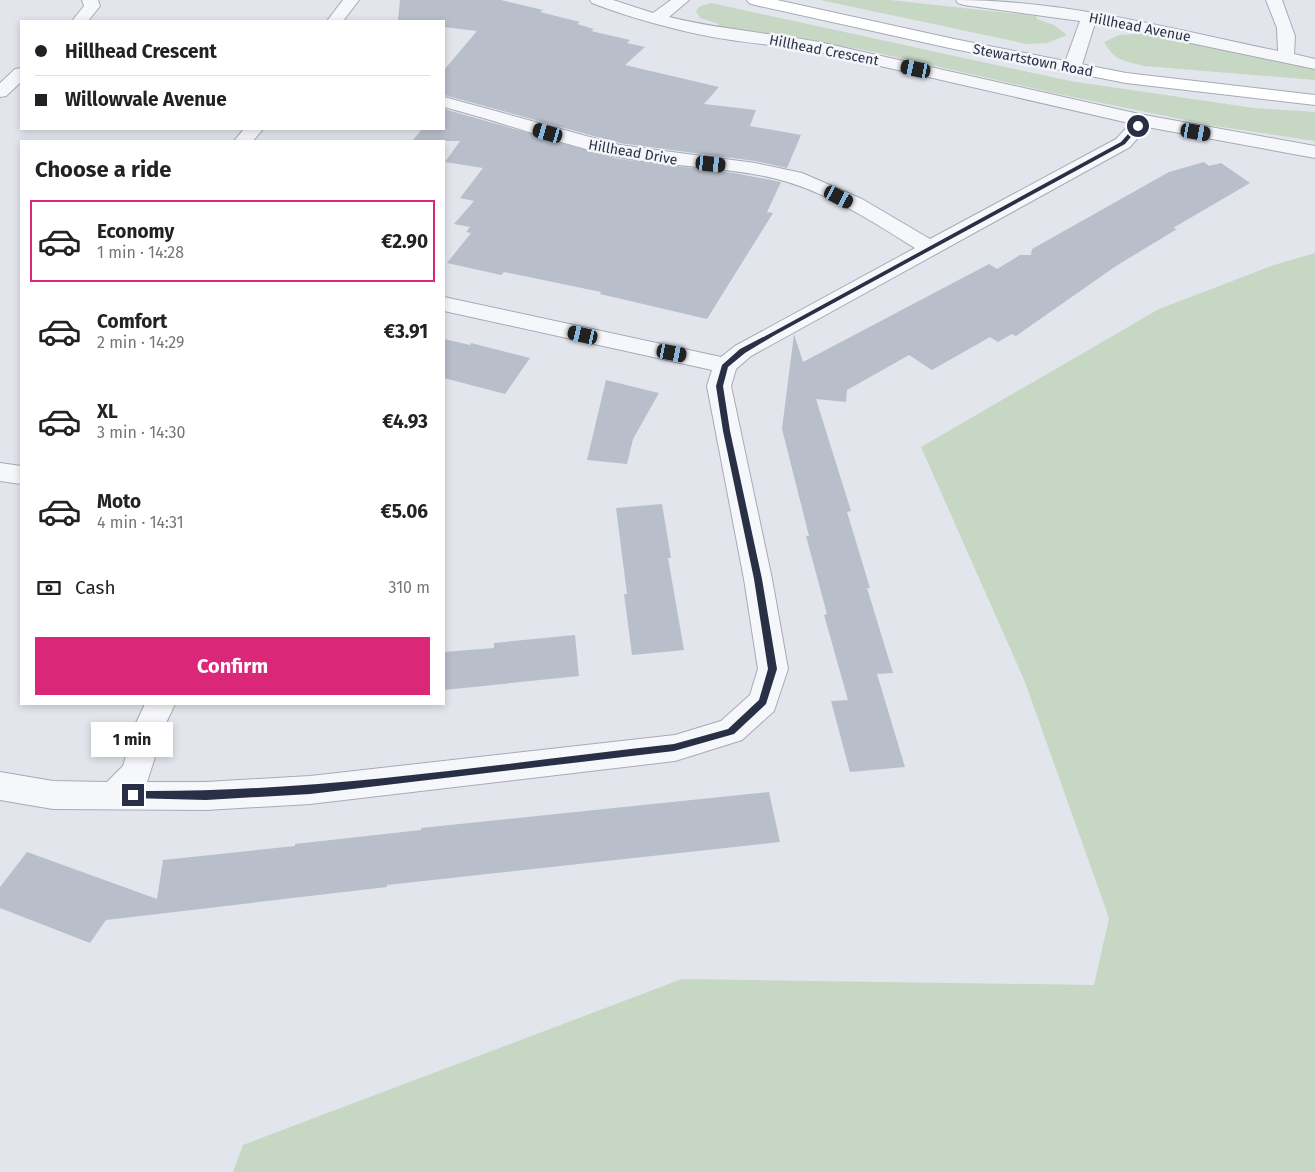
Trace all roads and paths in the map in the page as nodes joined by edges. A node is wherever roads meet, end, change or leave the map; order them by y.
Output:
1 (90, 0) edge
2 (351, 0) edge
3 (598, 0) edge
4 (681, 0) edge
5 (755, 0) edge
6 (964, 0) edge
7 (1274, 0) edge
8 (1089, 17) junction
9 (656, 18) junction
10 (81, 20) edge
11 (336, 20) edge
12 (1284, 58) junction
13 (1315, 64) edge
14 (1072, 68) junction
15 (20, 74) edge
16 (0, 92) edge
17 (1315, 100) edge
18 (445, 102) edge
19 (1139, 120) junction
20 (253, 130) edge
21 (244, 140) edge
22 (1315, 152) edge
23 (930, 248) junction
24 (445, 304) edge
25 (725, 366) junction
26 (0, 472) edge
27 (20, 475) edge
28 (160, 705) edge
29 (0, 786) edge
30 (115, 795) junction

1 - 10 street
2 - 11 street
3 - 9 street, Hillhead Crescent
4 - 9 street
5 - 14 main road, Stewartstown Road
6 - 8 street, Hillhead Avenue
7 - 12 street
8 - 12 street, Hillhead Avenue
8 - 14 street
9 - 19 street, Hillhead Crescent
12 - 13 street, Hillhead Avenue
14 - 17 main road, Stewartstown Road
15 - 16 street
18 - 23 street, Hillhead Drive
19 - 22 street, Hillhead Crescent
19 - 23 street
20 - 21 street
23 - 25 street
24 - 25 street
25 - 30 street
26 - 27 street
28 - 30 street
29 - 30 street

